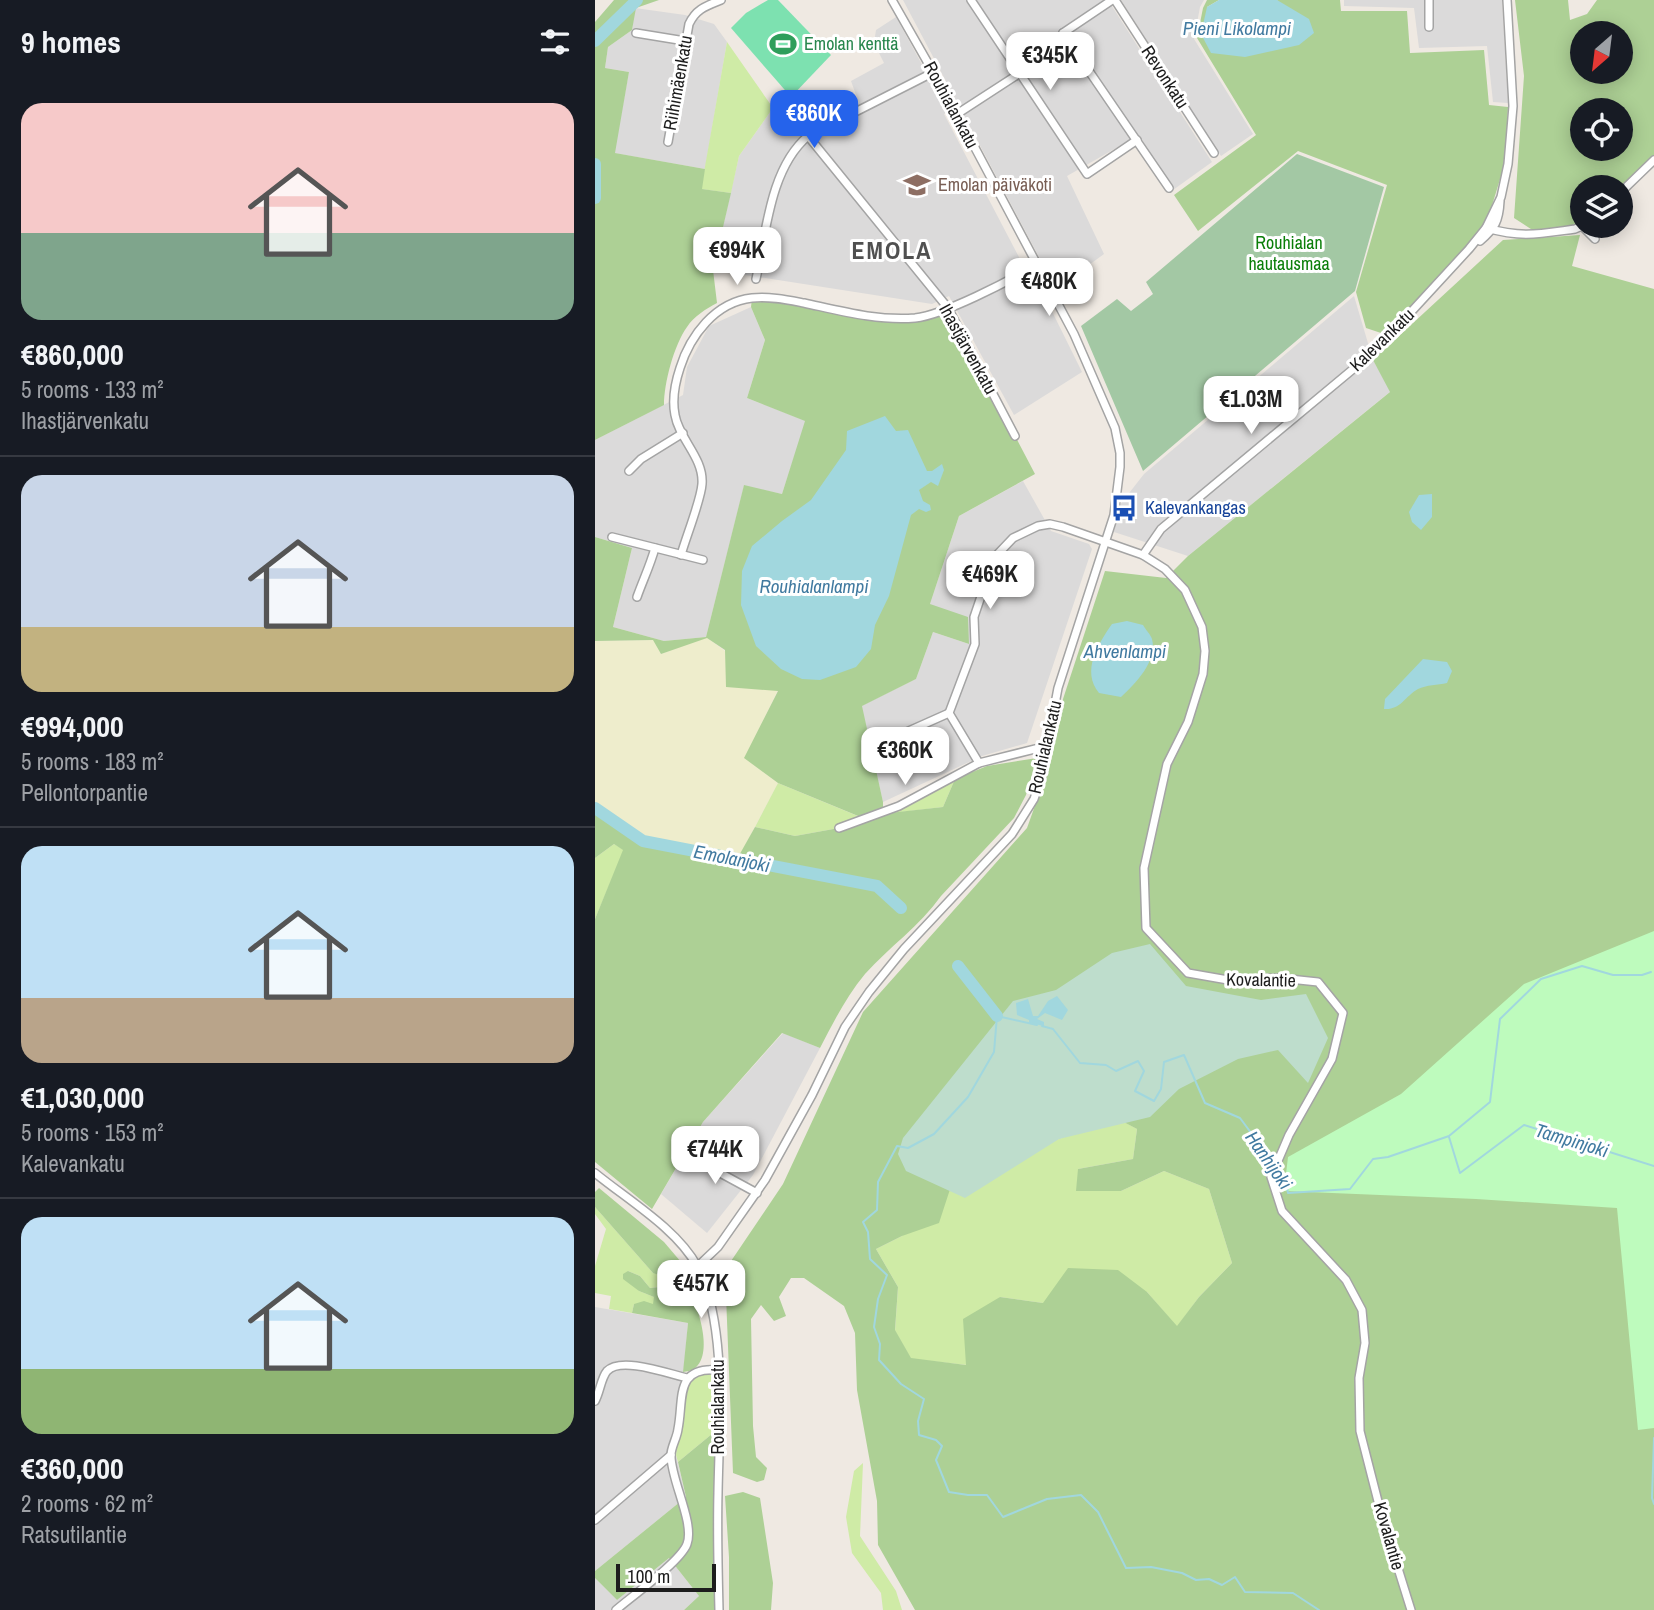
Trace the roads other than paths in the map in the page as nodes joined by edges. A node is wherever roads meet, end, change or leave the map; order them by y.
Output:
1 (721, 0) edge
2 (892, 0) edge
3 (971, 0) edge
4 (1113, 0) edge
5 (1429, 0) edge
6 (1507, 0) edge
7 (1429, 27) dead end
8 (636, 33) dead end
9 (1063, 33) junction
10 (685, 41) junction
11 (934, 72) junction
12 (1021, 74) junction
13 (957, 114) junction
14 (808, 136) junction
15 (1137, 140) junction
16 (668, 142) dead end
17 (1215, 153) dead end
18 (1654, 160) edge
19 (1633, 180) edge
20 (1169, 188) dead end
21 (1490, 229) junction
22 (1570, 230) edge
23 (1036, 265) junction
24 (756, 279) dead end
25 (948, 308) junction
26 (683, 433) junction
27 (1015, 436) dead end
28 (628, 471) dead end
29 (612, 537) dead end
30 (1107, 542) junction
31 (655, 548) junction
32 (681, 555) junction
33 (1143, 555) junction
34 (703, 560) dead end
35 (637, 597) dead end
36 (949, 713) junction
37 (875, 746) dead end
38 (1047, 746) junction
39 (979, 763) junction
40 (839, 828) dead end
41 (687, 1155) dead end
42 (595, 1173) edge
43 (757, 1193) junction
44 (697, 1267) junction
45 (595, 1370) edge
46 (718, 1370) junction
47 (605, 1373) junction
48 (687, 1378) junction
49 (595, 1401) edge
50 (671, 1455) junction
51 (595, 1520) edge
52 (616, 1610) edge
53 (719, 1610) edge
54 (1411, 1610) edge

1 - 10 street, Riihimäenkatu
2 - 11 street, Rouhialankatu
3 - 12 street
4 - 9 street
4 - 17 street, Revonkatu
5 - 7 street
6 - 21 street
8 - 10 street
9 - 12 street
9 - 15 street
10 - 16 street, Riihimäenkatu
11 - 13 street, Rouhialankatu
11 - 14 street
12 - 13 street
12 - 15 street
13 - 23 street, Rouhialankatu
14 - 24 street
14 - 25 street, Ihastjärvenkatu
15 - 20 street
18 - 19 street
21 - 22 street
21 - 33 street, Kalevankatu
23 - 25 street
23 - 30 street, Rouhialankatu
25 - 26 street
25 - 27 street, Ihastjärvenkatu
26 - 28 street
26 - 32 street
29 - 31 street
30 - 33 street, Kovalantie
30 - 36 street, Kovalantie
30 - 38 street, Rouhialankatu
31 - 32 street
31 - 35 street
32 - 34 street
33 - 54 street, Kovalantie
36 - 37 street
36 - 39 street
38 - 39 street
38 - 43 street, Rouhialankatu
39 - 40 street
41 - 43 street
42 - 44 street
43 - 44 street, Rouhialankatu
44 - 46 street, Rouhialankatu
45 - 47 street
46 - 48 street
46 - 53 street, Rouhialankatu
47 - 48 street
47 - 49 street
48 - 50 street
50 - 51 street
50 - 52 street

